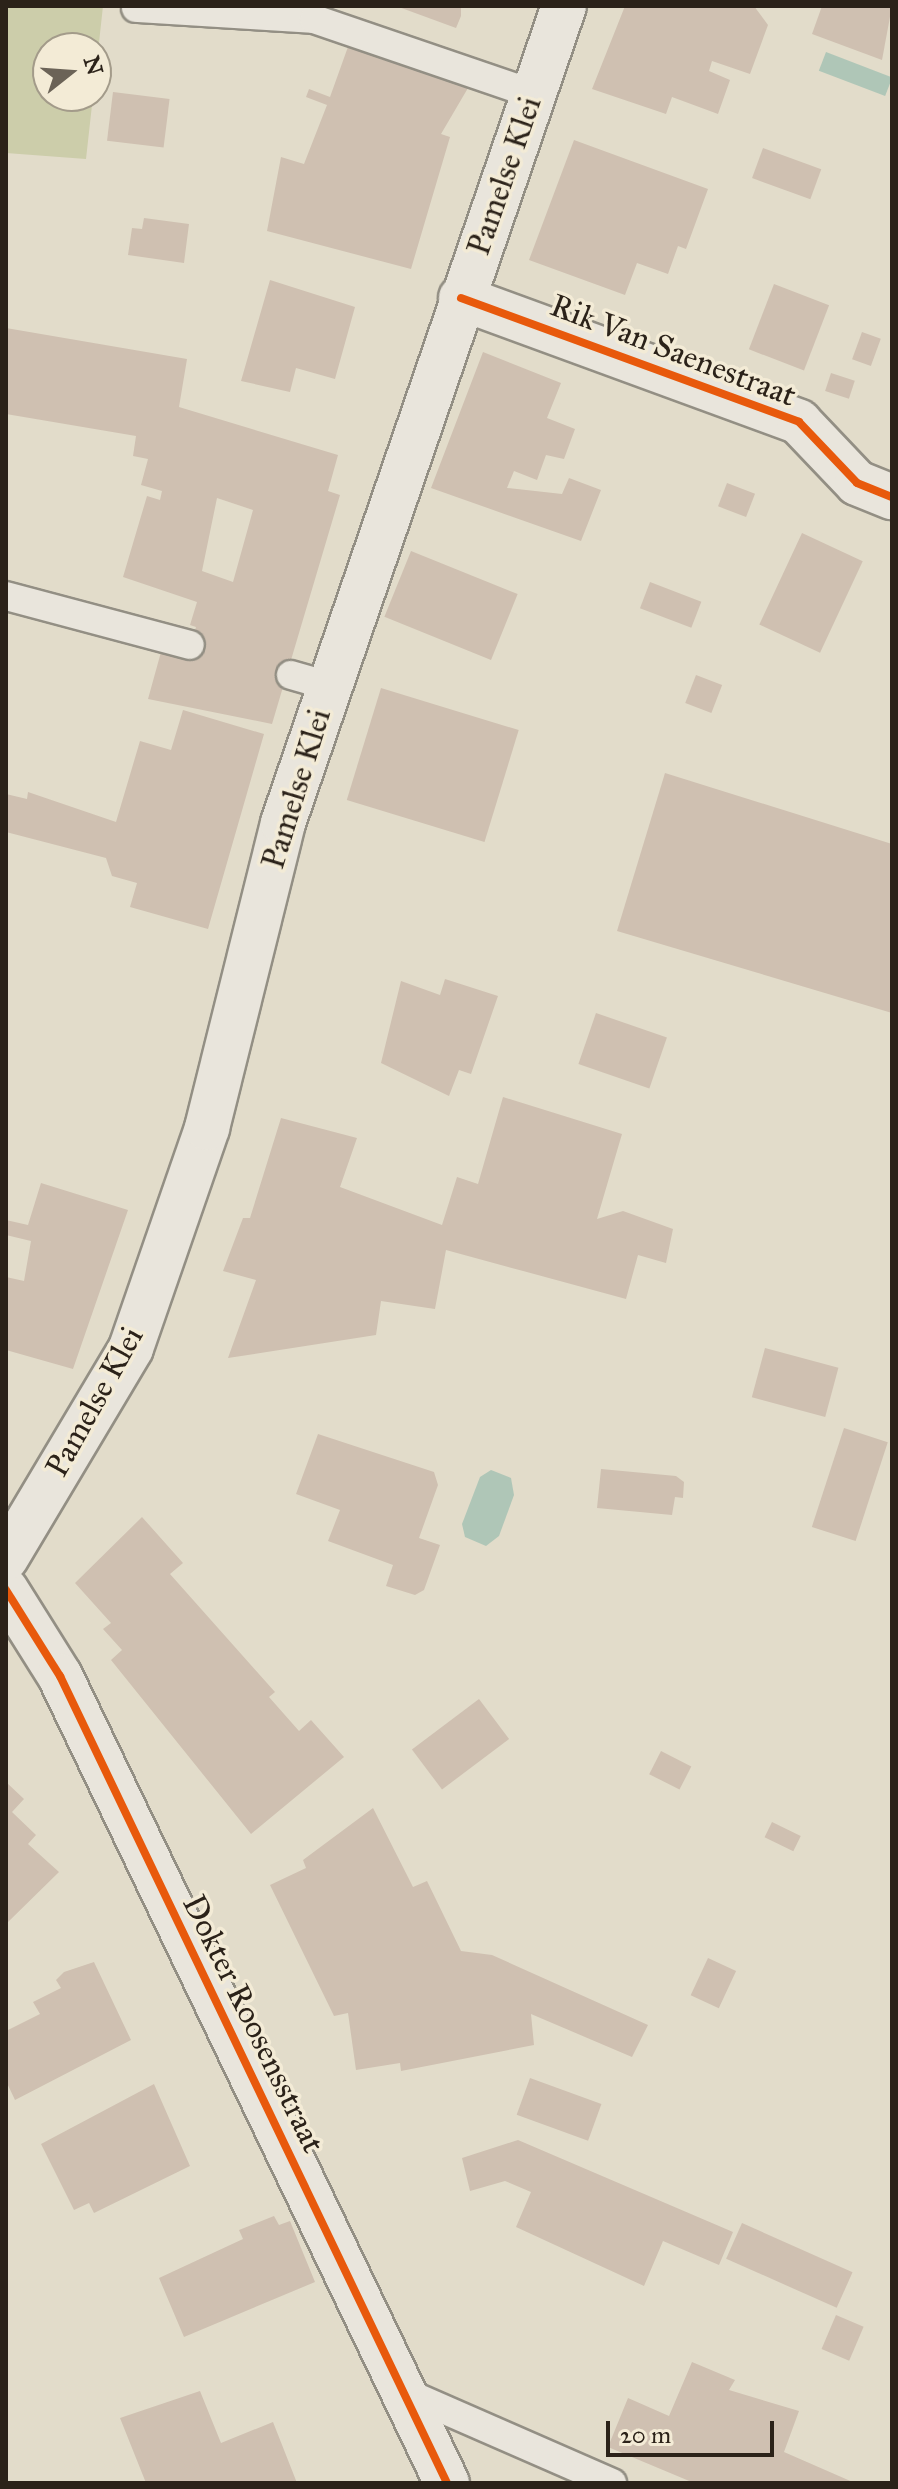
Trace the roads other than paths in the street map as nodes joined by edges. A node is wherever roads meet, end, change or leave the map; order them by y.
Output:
1 (564, 6) edge
2 (136, 8) edge
3 (533, 94) junction
4 (461, 298) junction
5 (892, 497) edge
6 (6, 596) edge
7 (190, 645) dead end
8 (6, 1558) edge
9 (6, 1590) edge
10 (404, 2392) junction
11 (447, 2483) edge
12 (612, 2483) edge

1 - 3 main road, Pamelse Klei
2 - 3 lane
3 - 4 main road, Pamelse Klei
4 - 5 main road, Rik Van Saenestraat
4 - 8 main road, Pamelse Klei
6 - 7 lane
9 - 10 main road, Dokter Roosensstraat
10 - 11 main road, Dokter Roosensstraat
10 - 12 lane

